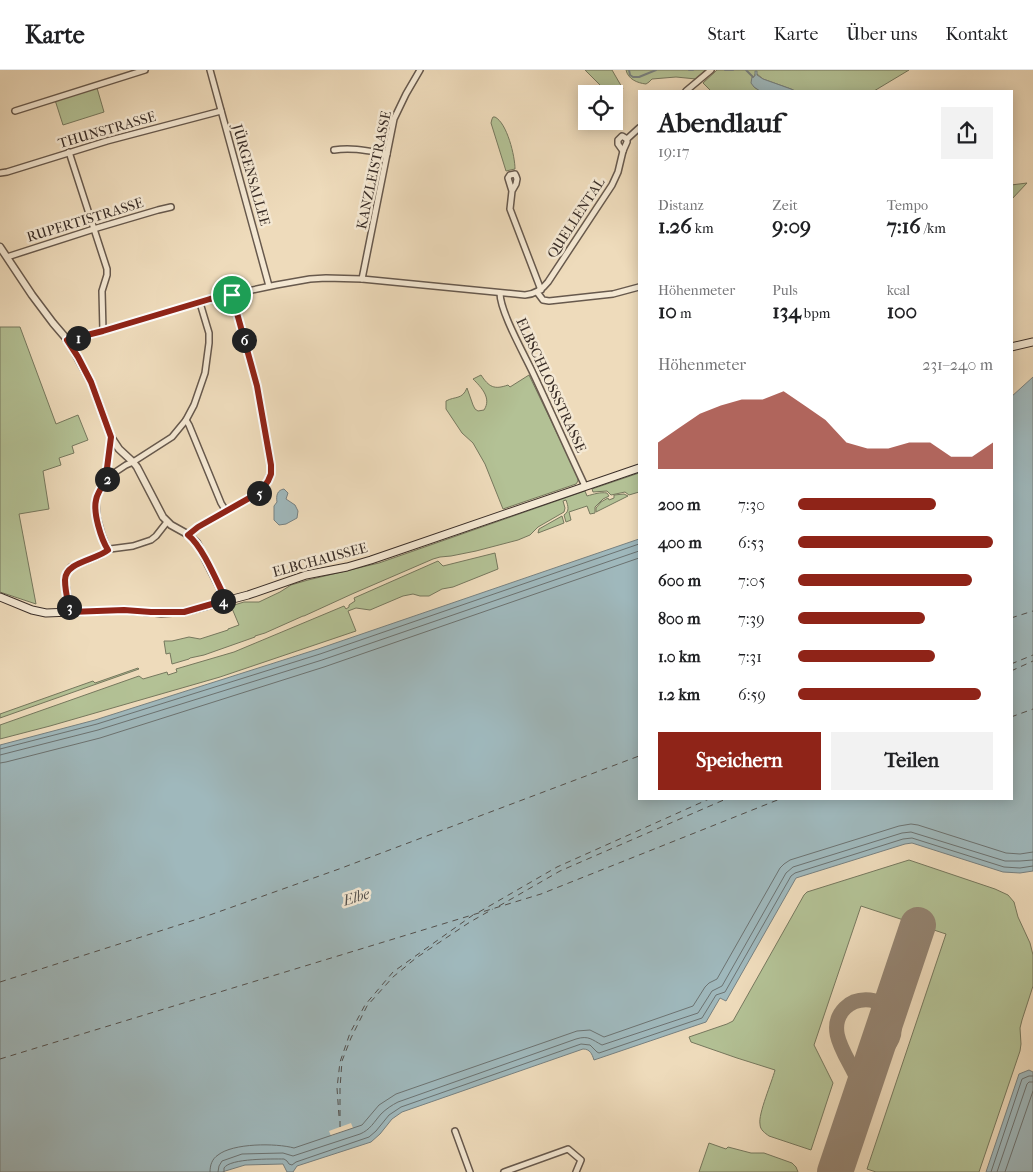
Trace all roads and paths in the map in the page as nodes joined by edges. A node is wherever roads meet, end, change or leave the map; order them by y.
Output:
1 (145, 70) edge
2 (210, 70) edge
3 (420, 70) edge
4 (711, 70) edge
5 (687, 90) edge
6 (15, 111) dead end
7 (221, 111) junction
8 (638, 129) edge
9 (627, 139) junction
10 (334, 150) dead end
11 (622, 150) junction
12 (69, 152) junction
13 (387, 154) junction
14 (0, 173) edge
15 (512, 191) dead end
16 (171, 208) dead end
17 (94, 229) junction
18 (2, 252) edge
19 (362, 279) junction
20 (269, 286) junction
21 (638, 287) edge
22 (539, 291) junction
23 (500, 293) junction
24 (232, 295) junction
25 (200, 303) junction
26 (103, 331) junction
27 (67, 340) junction
28 (1033, 342) edge
29 (1013, 347) edge
30 (186, 420) junction
31 (111, 437) junction
32 (133, 462) junction
33 (638, 468) edge
34 (107, 479) junction
35 (585, 486) junction
36 (226, 511) junction
37 (167, 522) junction
38 (188, 535) junction
39 (108, 550) junction
40 (0, 598) edge
41 (226, 600) junction
42 (70, 612) junction
43 (455, 1131) dead end
44 (470, 1172) edge
45 (504, 1172) edge
46 (576, 1172) edge

1 - 6 street
2 - 7 street, JÜRGENSALLEE
3 - 13 street, KANZLEISTRASSE
4 - 5 street
7 - 12 street, THUNSTRASSE
7 - 20 street, JÜRGENSALLEE
8 - 9 street, QUELLENTAL
9 - 11 street, QUELLENTAL
9 - 11 street, QUELLENTAL
10 - 13 street
11 - 22 street, QUELLENTAL
12 - 14 street, THUNSTRASSE
12 - 17 street
13 - 19 street, KANZLEISTRASSE
15 - 22 street
16 - 17 street, RUPERTISTRASSE
17 - 18 street, RUPERTISTRASSE
17 - 26 street
18 - 27 street
19 - 20 street
19 - 23 street
20 - 24 street
21 - 22 street
22 - 23 street
23 - 35 street, ELBSCHLOSSSTRASSE
24 - 25 street
24 - 36 street
25 - 26 street
25 - 30 street
26 - 27 street
27 - 31 street
28 - 29 main road
30 - 32 street
30 - 36 street
31 - 32 street
31 - 34 street
32 - 34 street
32 - 37 street
33 - 35 main road, ELBCHAUSSEE
34 - 39 street
35 - 41 main road, ELBCHAUSSEE
36 - 38 street
37 - 38 street
37 - 39 street
38 - 41 street
39 - 42 street
40 - 42 main road, ELBCHAUSSEE
41 - 42 main road, ELBCHAUSSEE
43 - 44 street
45 - 46 street

